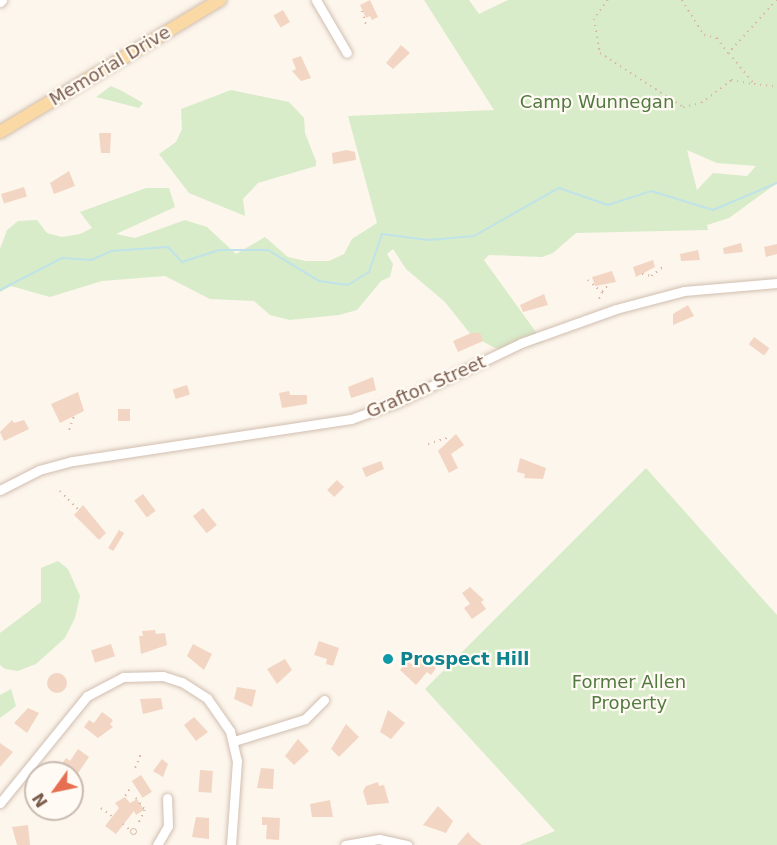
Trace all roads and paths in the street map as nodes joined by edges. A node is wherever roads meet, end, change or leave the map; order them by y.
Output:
1 (220, 0) edge
2 (316, 0) edge
3 (609, 0) edge
4 (682, 0) edge
5 (777, 0) edge
6 (362, 11) dead end
7 (367, 27) dead end
8 (347, 53) dead end
9 (729, 53) junction
10 (754, 84) junction
11 (777, 87) edge
12 (0, 132) edge
13 (663, 267) dead end
14 (642, 274) dead end
15 (588, 280) dead end
16 (777, 282) edge
17 (609, 284) dead end
18 (602, 292) junction
19 (599, 299) dead end
20 (74, 415) dead end
21 (69, 430) dead end
22 (449, 437) dead end
23 (428, 444) dead end
24 (0, 490) edge
25 (60, 491) dead end
26 (79, 510) dead end
27 (324, 700) dead end
28 (234, 741) junction
29 (141, 753) dead end
30 (135, 768) dead end
31 (130, 788) dead end
32 (125, 796) dead end
33 (136, 798) dead end
34 (167, 798) dead end
35 (0, 803) edge
36 (101, 808) dead end
37 (112, 817) dead end
38 (139, 823) dead end
39 (123, 824) dead end
40 (131, 830) dead end
41 (157, 845) edge
42 (231, 845) edge
43 (345, 845) edge
44 (407, 845) edge

1 - 12 main road, Memorial Drive
2 - 8 street
3 - 10 path
4 - 9 path
5 - 9 path
6 - 7 path
9 - 10 path
10 - 11 path
13 - 14 path
15 - 18 path
16 - 24 street, Grafton Street
17 - 18 path
18 - 19 path
20 - 21 path
22 - 23 path
25 - 26 path
27 - 28 street
28 - 35 street
28 - 42 street
29 - 30 path
31 - 32 path
33 - 38 path
34 - 41 street
36 - 37 path
39 - 40 path
43 - 44 street

